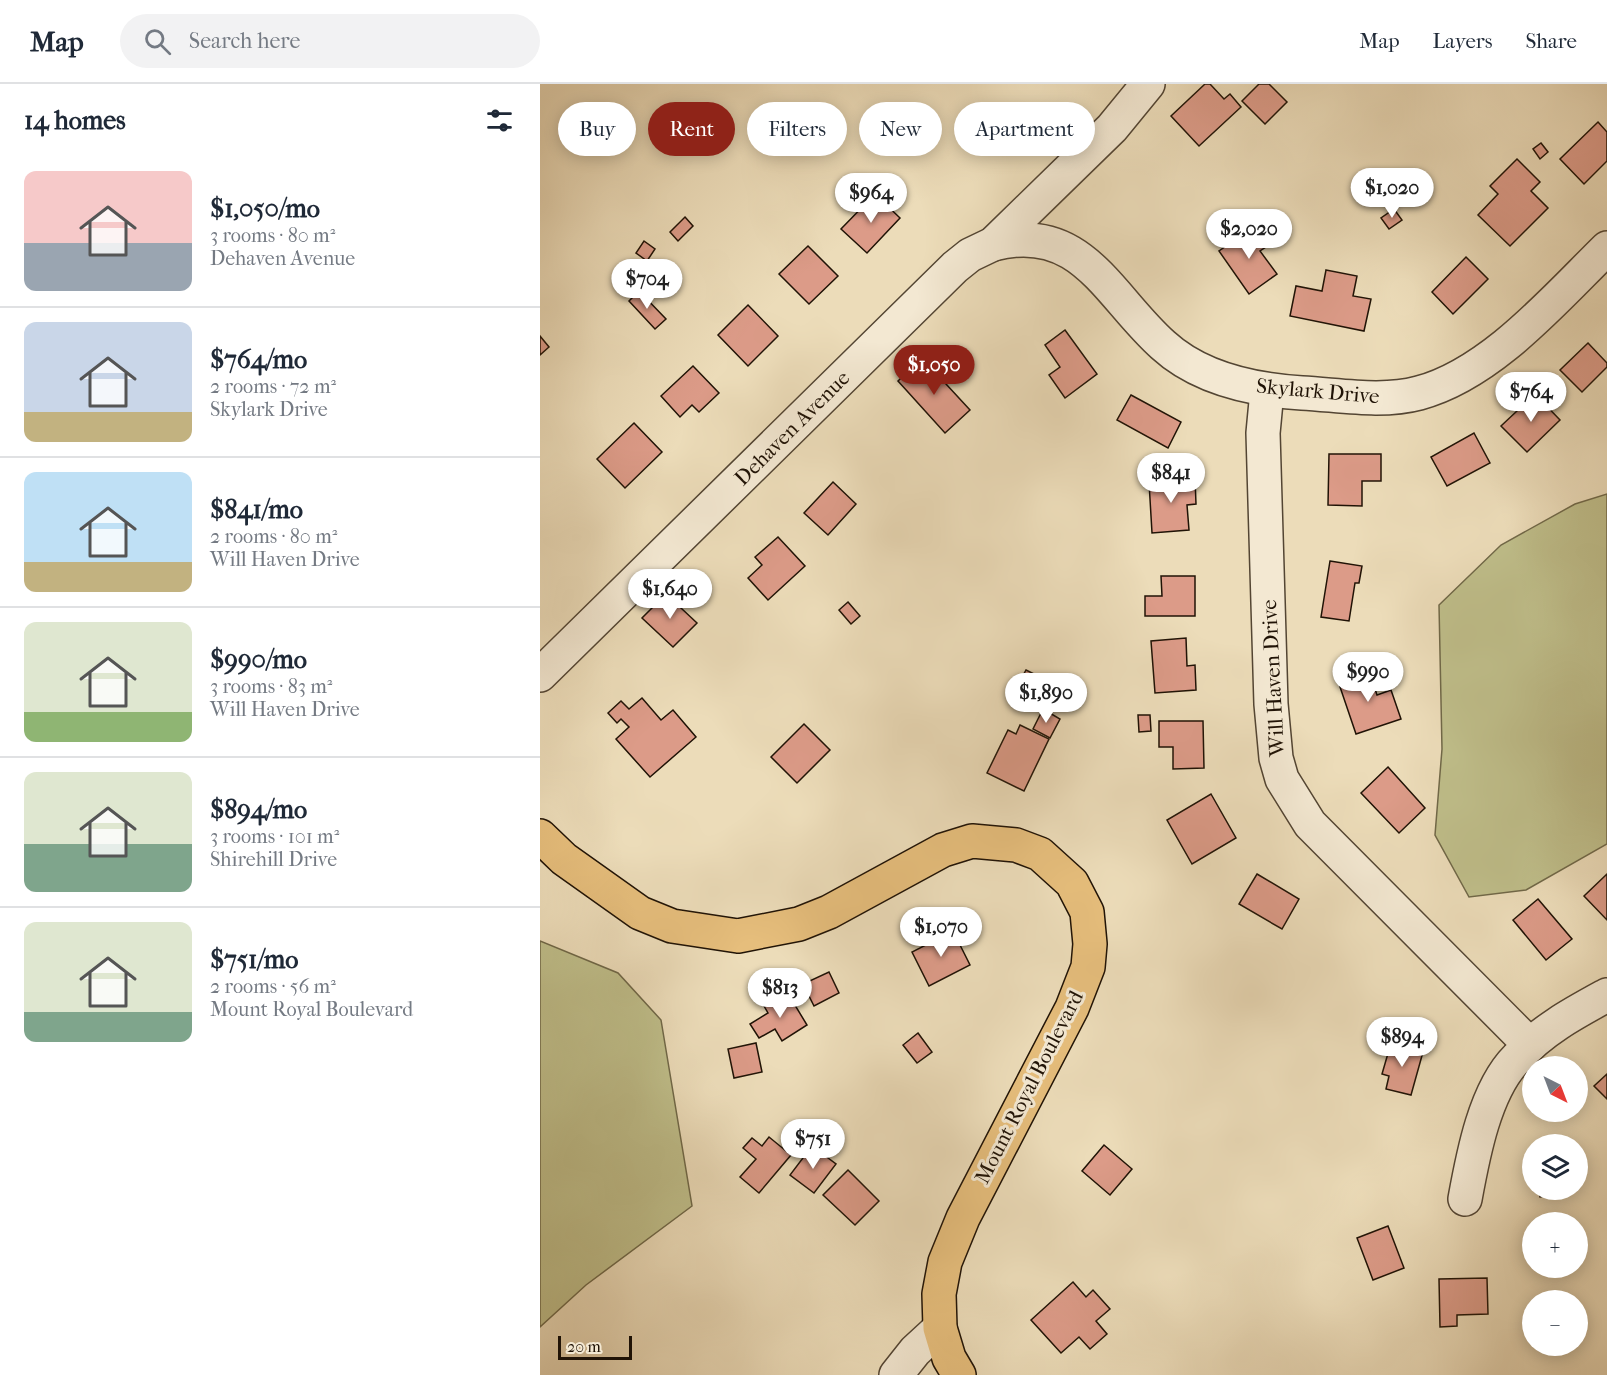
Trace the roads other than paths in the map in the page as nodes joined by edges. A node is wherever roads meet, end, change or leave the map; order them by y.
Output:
1 (1148, 84) edge
2 (993, 244) junction
3 (1607, 248) edge
4 (1268, 391) junction
5 (540, 675) edge
6 (540, 836) edge
7 (1607, 995) edge
8 (1530, 1045) junction
9 (1464, 1199) dead end
10 (940, 1329) junction
11 (896, 1375) edge
12 (959, 1375) edge

1 - 2 street, Dehaven Avenue
2 - 4 street, Skylark Drive
2 - 5 street, Dehaven Avenue
3 - 4 street, Skylark Drive
4 - 8 street, Will Haven Drive
6 - 10 main road, Mount Royal Boulevard
7 - 8 street
8 - 9 street
10 - 11 street
10 - 12 main road, Mount Royal Boulevard

